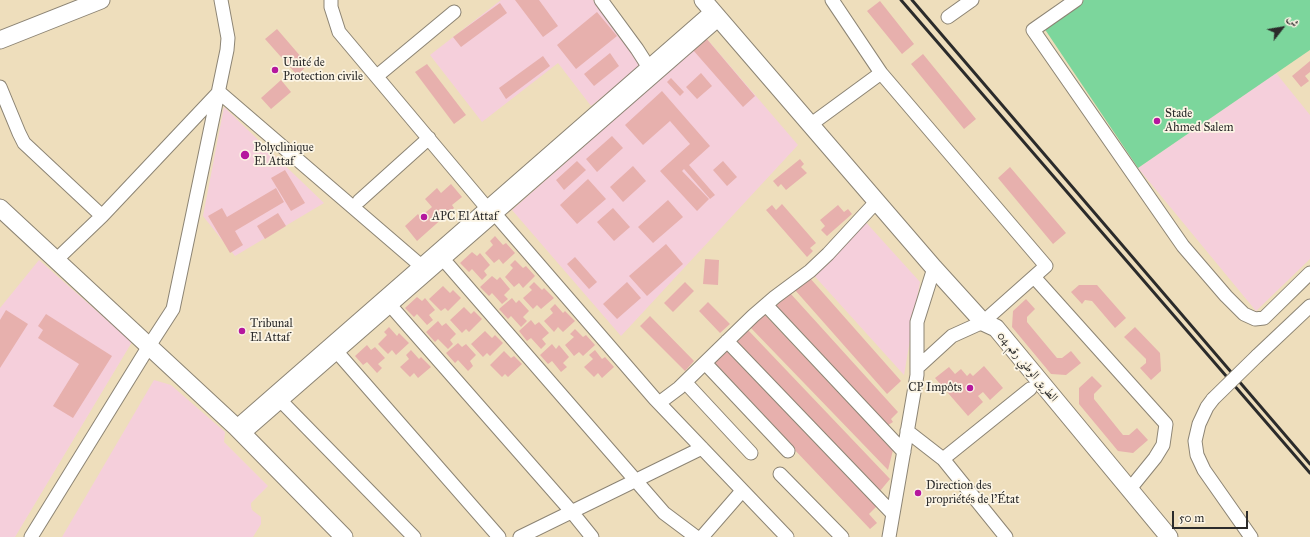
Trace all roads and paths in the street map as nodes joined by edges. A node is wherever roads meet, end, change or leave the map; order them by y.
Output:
1 (101, 0) edge
2 (221, 0) edge
3 (331, 0) edge
4 (601, 0) edge
5 (832, 0) edge
6 (972, 0) edge
7 (1076, 0) edge
8 (711, 10) edge
9 (454, 12) dead end
10 (948, 17) dead end
11 (0, 40) edge
12 (652, 72) junction
13 (881, 73) junction
14 (377, 76) junction
15 (0, 87) edge
16 (220, 87) junction
17 (810, 125) junction
18 (429, 138) junction
19 (359, 202) junction
20 (876, 202) junction
21 (0, 208) edge
22 (491, 211) junction
23 (102, 216) junction
24 (56, 260) junction
25 (431, 265) junction
26 (934, 268) junction
27 (1310, 273) edge
28 (1034, 277) junction
29 (390, 305) junction
30 (766, 305) junction
31 (1310, 306) edge
32 (983, 322) junction
33 (727, 341) junction
34 (149, 346) junction
35 (336, 352) junction
36 (705, 362) junction
37 (917, 368) junction
38 (685, 382) junction
39 (1030, 389) junction
40 (281, 401) junction
41 (659, 403) junction
42 (239, 430) junction
43 (907, 431) junction
44 (702, 448) junction
45 (788, 451) dead end
46 (904, 452) junction
47 (751, 453) dead end
48 (943, 459) junction
49 (780, 474) dead end
50 (636, 480) junction
51 (742, 490) junction
52 (1129, 490) junction
53 (571, 511) junction
54 (893, 514) junction
55 (31, 537) edge
56 (344, 537) edge
57 (414, 537) edge
58 (499, 537) edge
59 (520, 537) edge
60 (592, 537) edge
61 (696, 537) edge
62 (702, 537) edge
63 (787, 537) edge
64 (842, 537) edge
65 (889, 537) edge
66 (1006, 537) edge
67 (1157, 537) edge
68 (1169, 537) edge
69 (1251, 537) edge

1 - 11 main road
2 - 16 street
3 - 14 street
4 - 12 street
5 - 13 street
6 - 10 street
7 - 27 street
8 - 12 street
8 - 17 main road
9 - 14 street
12 - 22 street
13 - 17 street
13 - 28 street
14 - 18 street
15 - 23 street
16 - 19 street
16 - 23 street
16 - 25 street
16 - 34 street
17 - 20 main road
18 - 19 street
18 - 22 street
19 - 25 street
20 - 26 main road
20 - 30 street
21 - 24 main road
22 - 25 street
22 - 41 street
23 - 24 street
24 - 34 main road
25 - 29 street
25 - 42 street
25 - 50 street
26 - 32 main road
26 - 37 street
28 - 32 street
28 - 52 street
29 - 35 street
29 - 53 street
30 - 33 street
30 - 46 street
31 - 69 street, bridge
32 - 37 street
32 - 39 main road, الطريق الوطني رقم 04
32 - 52 main road, الطريق الوطني رقم 04
33 - 36 street
33 - 54 street
34 - 42 main road
34 - 55 street
35 - 40 street
35 - 58 street
36 - 38 street
36 - 45 street
37 - 43 street
38 - 41 street
38 - 47 street
39 - 48 street
39 - 67 main road, الطريق الوطني رقم 04
40 - 42 street
40 - 57 street
41 - 44 street
42 - 56 main road
43 - 46 street
43 - 48 street
44 - 50 street
44 - 51 street
46 - 54 street
48 - 66 street
49 - 64 street
50 - 53 street
50 - 61 street
51 - 62 street
51 - 63 street
52 - 68 main road, الطريق الوطني رقم 04
53 - 59 street
53 - 60 street
54 - 65 street

